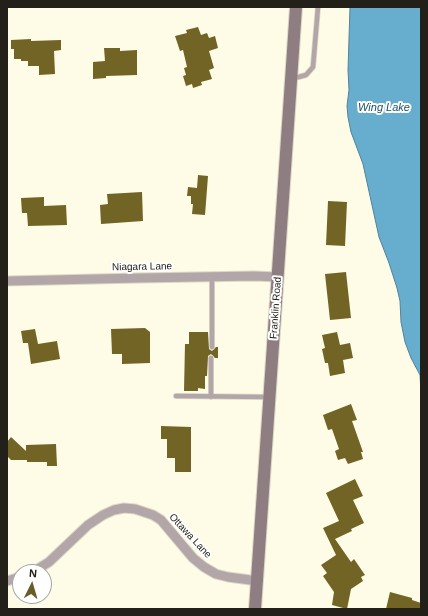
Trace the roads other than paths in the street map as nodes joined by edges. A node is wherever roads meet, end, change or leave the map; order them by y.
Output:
1 (296, 7) edge
2 (318, 7) edge
3 (292, 79) junction
4 (212, 277) junction
5 (278, 277) junction
6 (7, 281) edge
7 (212, 347) dead end
8 (212, 358) dead end
9 (176, 396) dead end
10 (211, 397) junction
11 (270, 397) junction
12 (46, 564) edge
13 (258, 581) junction
14 (255, 609) edge

1 - 3 street, Franklin Road
2 - 3 lane
3 - 5 street, Franklin Road
4 - 5 street, Niagara Lane
4 - 6 street, Niagara Lane
4 - 7 lane
5 - 11 street, Franklin Road
8 - 10 lane
9 - 10 lane
10 - 11 lane
11 - 13 street, Franklin Road
12 - 13 street, Ottawa Lane
13 - 14 street, Franklin Road

